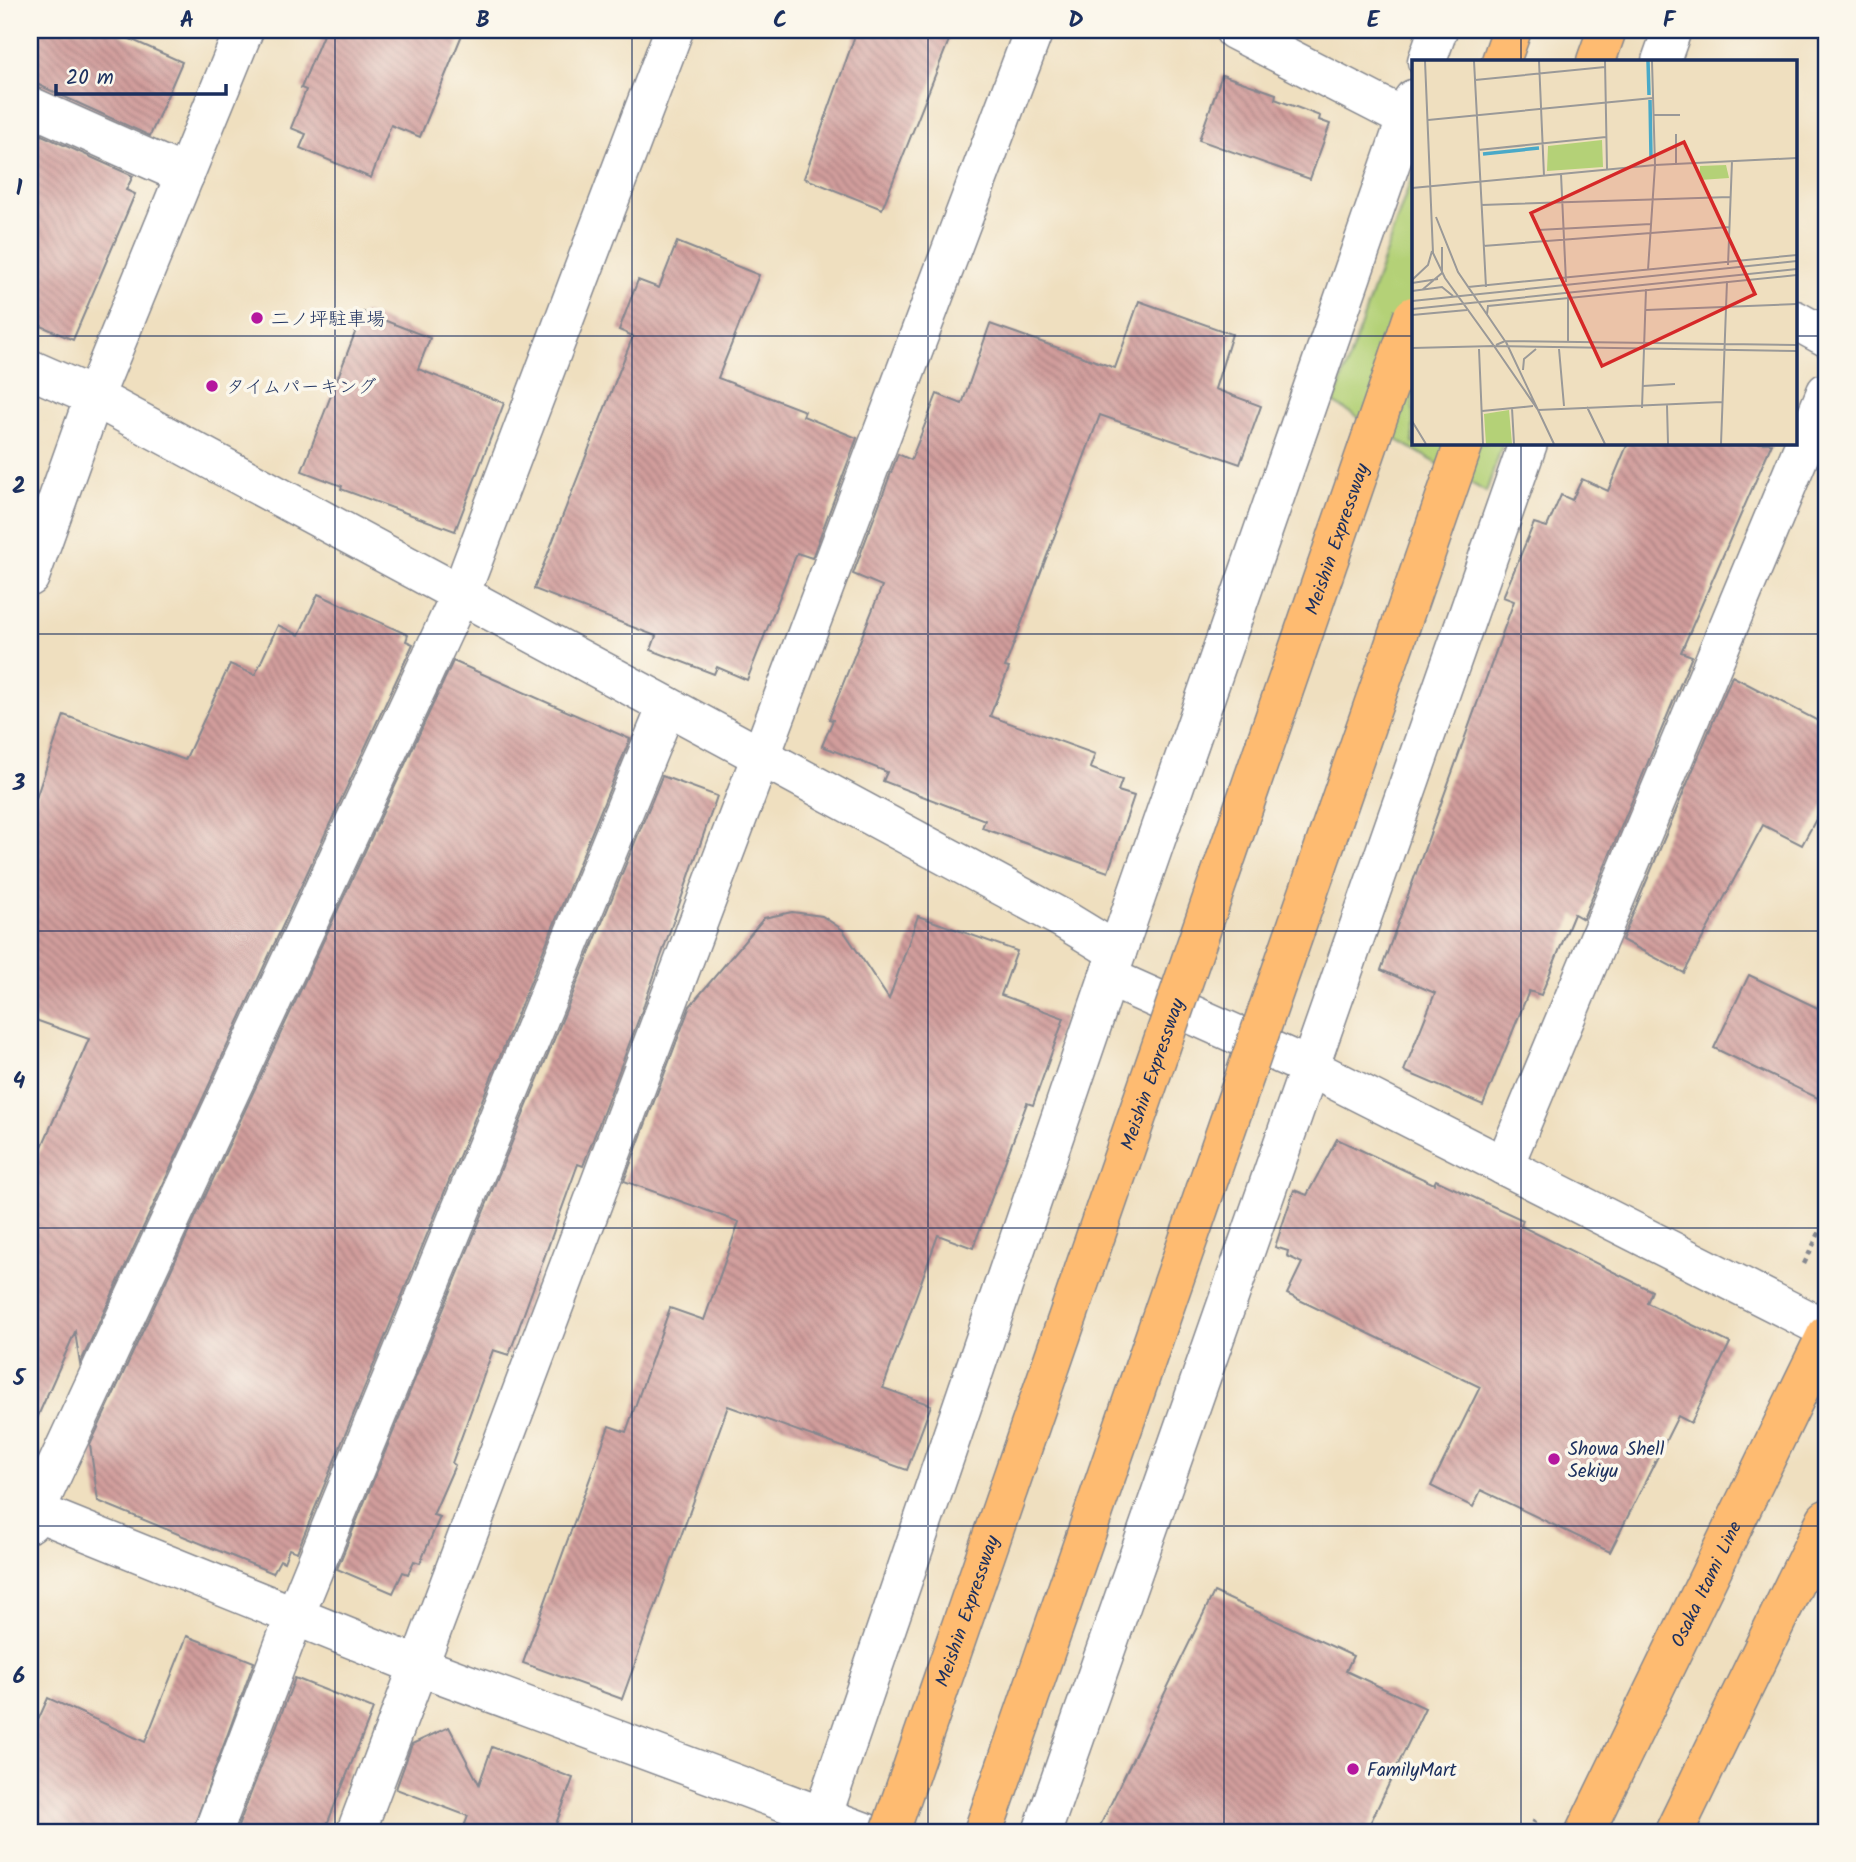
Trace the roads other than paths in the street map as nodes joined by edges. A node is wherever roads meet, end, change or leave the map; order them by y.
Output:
1 (244, 30) edge
2 (674, 30) edge
3 (1034, 30) edge
4 (1234, 30) edge
5 (1438, 30) edge
6 (1512, 30) edge
7 (1607, 30) edge
8 (1672, 30) edge
9 (1427, 60) edge
10 (1501, 60) edge
11 (1596, 60) edge
12 (1661, 60) edge
13 (30, 106) edge
14 (1411, 113) edge
15 (185, 175) junction
16 (1412, 319) edge
17 (1797, 321) edge
18 (1826, 337) edge
19 (30, 369) edge
20 (1826, 392) edge
21 (94, 397) junction
22 (1464, 444) edge
23 (1528, 444) edge
24 (30, 577) edge
25 (460, 595) junction
26 (667, 706) junction
27 (761, 757) junction
28 (1113, 964) junction
29 (1309, 1067) junction
30 (1504, 1166) junction
31 (1826, 1329) edge
32 (1826, 1335) edge
33 (31, 1515) edge
34 (1826, 1519) edge
35 (295, 1615) junction
36 (419, 1666) junction
37 (820, 1825) edge
38 (213, 1832) edge
39 (356, 1832) edge
40 (864, 1832) edge
41 (890, 1832) edge
42 (983, 1832) edge
43 (1042, 1832) edge
44 (1585, 1832) edge
45 (1674, 1832) edge

1 - 15 street
2 - 25 street
3 - 27 street
4 - 14 street
5 - 9 street
6 - 10 main road
7 - 11 main road
8 - 12 street
13 - 15 street
14 - 28 street
15 - 21 street
16 - 41 main road, Meishin Expressway, bridge
17 - 18 street
19 - 21 street
20 - 30 street
21 - 24 street
21 - 25 street
22 - 42 main road, bridge
23 - 29 street
25 - 26 street
25 - 33 street
26 - 27 street
26 - 35 street
27 - 28 street
27 - 36 street
28 - 29 street
28 - 37 street
29 - 30 street
29 - 43 street
30 - 31 street
32 - 44 main road, Osaka Itami Line
33 - 35 street
34 - 45 main road
35 - 36 street
35 - 38 street
36 - 37 street
36 - 39 street
37 - 40 street

